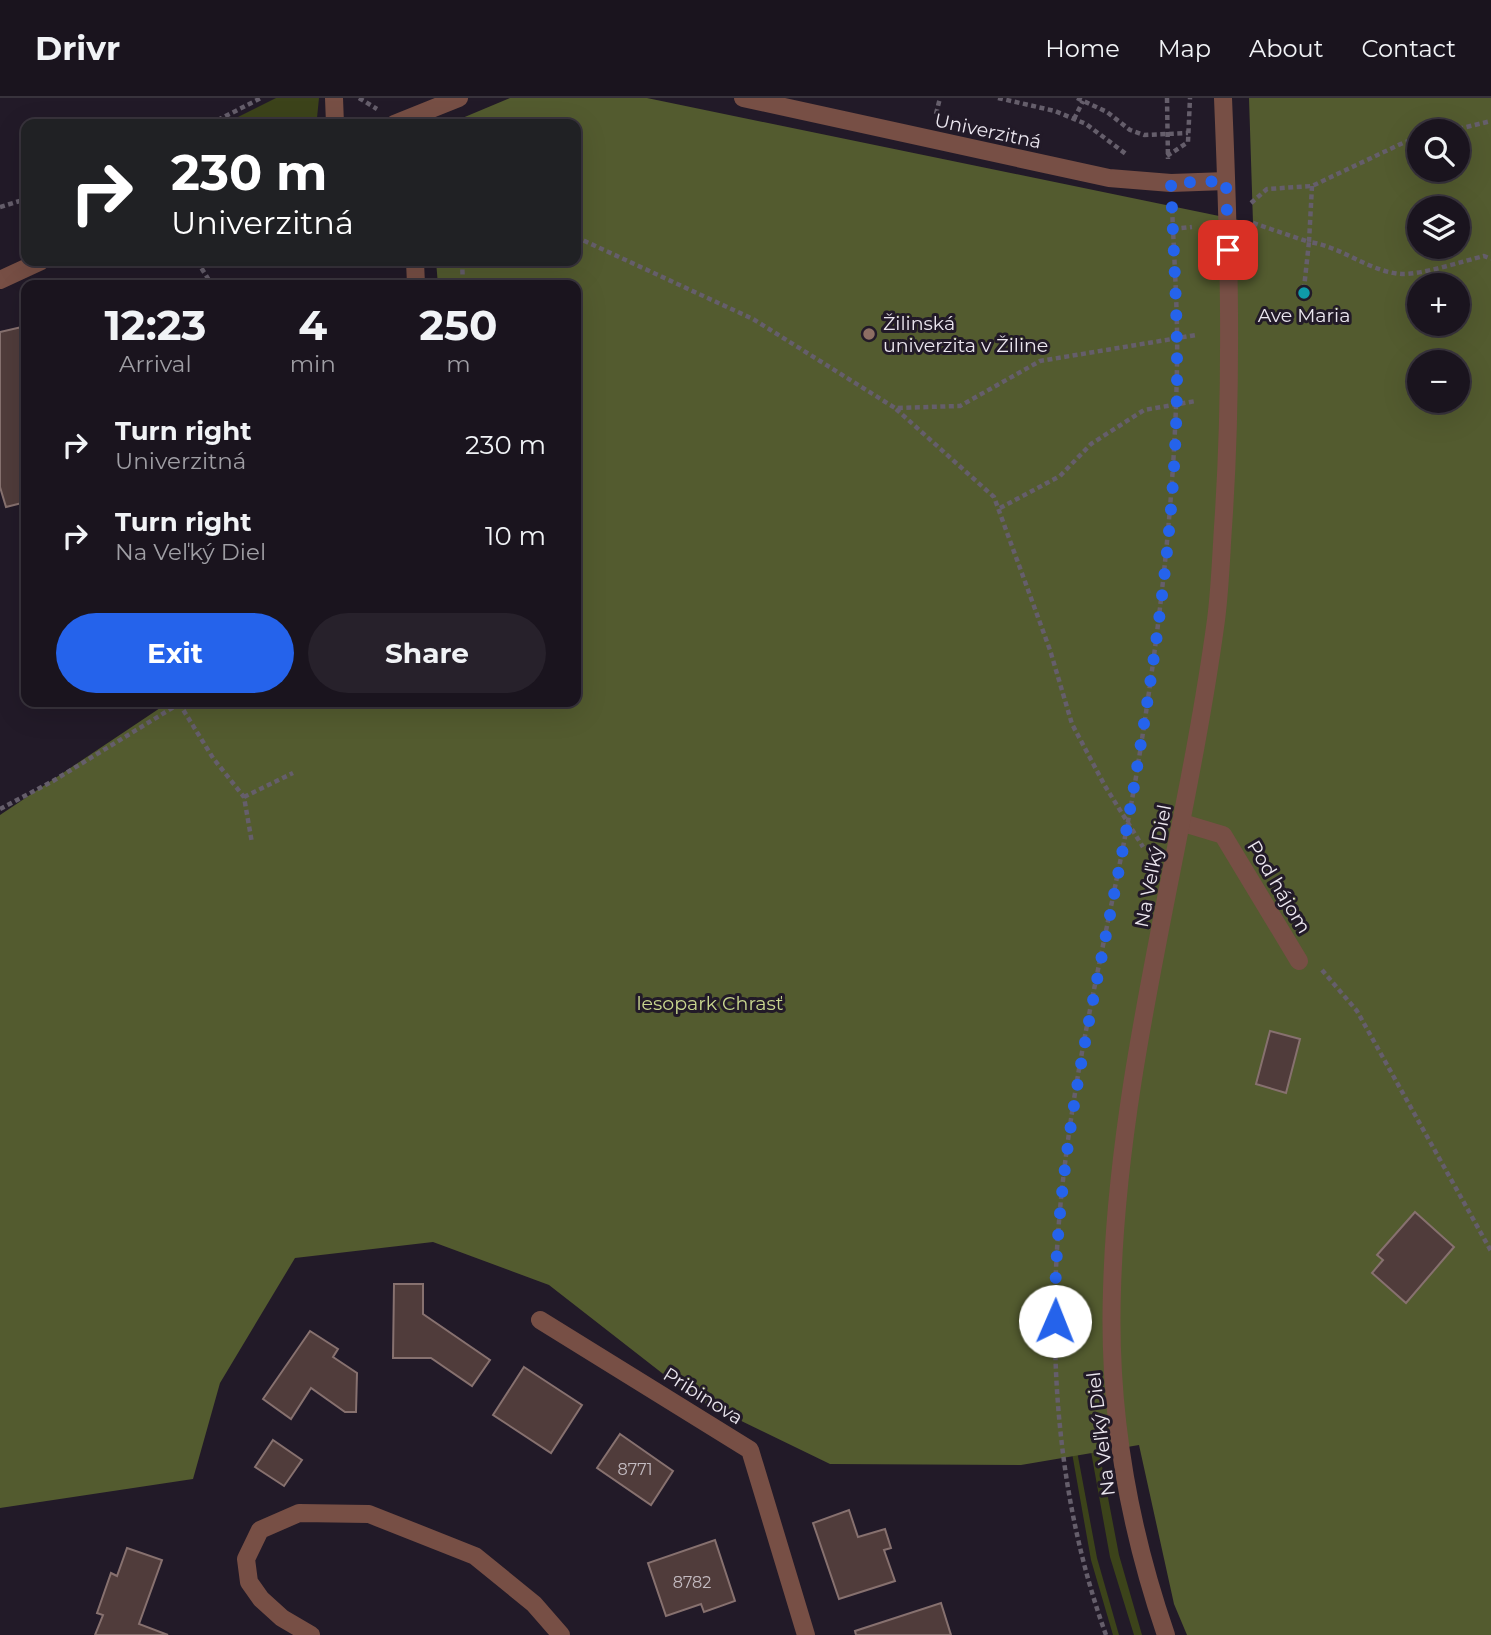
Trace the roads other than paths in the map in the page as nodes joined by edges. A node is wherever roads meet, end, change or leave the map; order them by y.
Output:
1 (334, 98) edge
2 (459, 98) edge
3 (743, 98) edge
4 (1223, 98) edge
5 (335, 119) edge
6 (406, 119) edge
7 (1226, 181) junction
8 (30, 266) edge
9 (0, 280) edge
10 (1183, 823) junction
11 (1299, 961) road end
12 (540, 1320) dead end
13 (311, 1635) edge
14 (561, 1635) edge
15 (806, 1635) edge
16 (1166, 1635) edge

1 - 5 street
2 - 6 street
3 - 7 street, Univerzitná
4 - 7 street, Na Veľký Diel
7 - 10 street, Na Veľký Diel
8 - 9 street
10 - 11 street, Pod hájom
10 - 16 street, Na Veľký Diel
12 - 15 street, Pribinova
13 - 14 street

